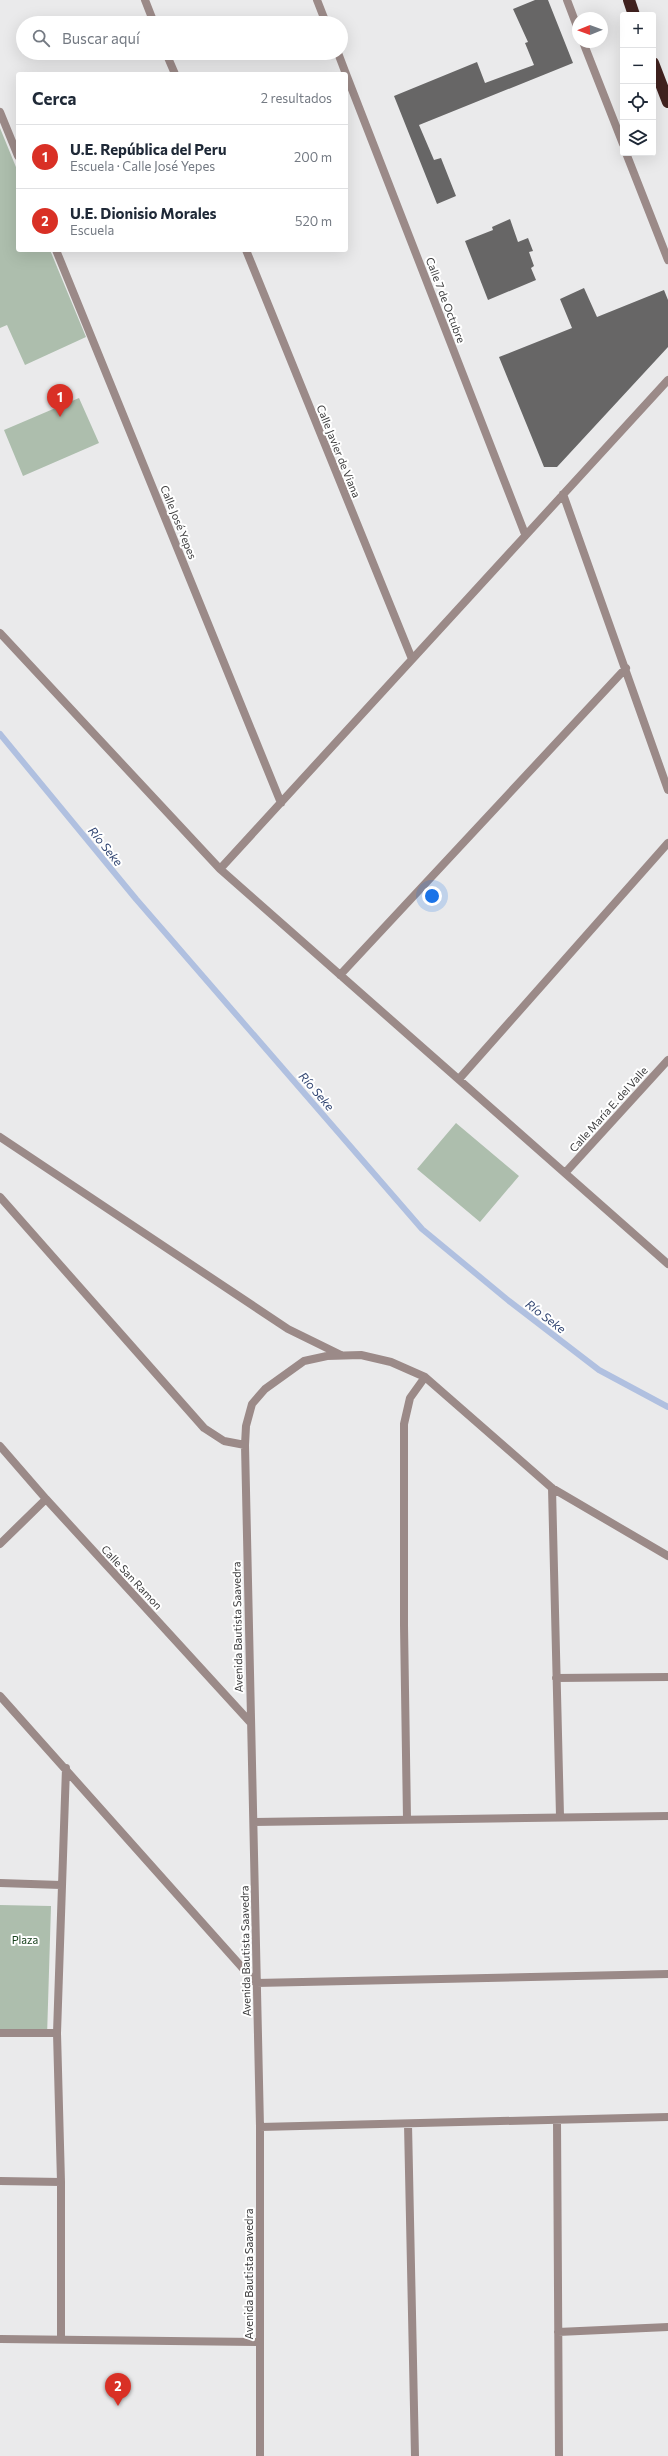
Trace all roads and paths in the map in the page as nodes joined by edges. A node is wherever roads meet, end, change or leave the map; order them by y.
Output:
1 (145, 0) edge
2 (317, 0) edge
3 (567, 0) edge
4 (629, 0) edge
5 (633, 12) edge
6 (572, 13) edge
7 (151, 16) edge
8 (323, 16) edge
9 (585, 48) edge
10 (169, 60) edge
11 (341, 60) edge
12 (656, 71) edge
13 (174, 72) edge
14 (345, 72) edge
15 (348, 79) edge
16 (668, 102) edge
17 (0, 112) edge
18 (620, 136) edge
19 (16, 151) edge
20 (627, 156) edge
21 (57, 252) edge
22 (247, 252) edge
23 (668, 260) edge
24 (668, 380) edge
25 (563, 494) junction
26 (525, 534) junction
27 (0, 633) edge
28 (412, 659) junction
29 (626, 668) junction
30 (668, 790) edge
31 (281, 803) junction
32 (668, 843) edge
33 (220, 869) junction
34 (340, 975) junction
35 (668, 1060) edge
36 (459, 1079) junction
37 (0, 1137) edge
38 (565, 1173) junction
39 (0, 1197) edge
40 (668, 1264) edge
41 (342, 1356) junction
42 (425, 1377) junction
43 (245, 1445) junction
44 (0, 1446) edge
45 (552, 1488) junction
46 (46, 1499) junction
47 (0, 1544) edge
48 (668, 1556) edge
49 (668, 1677) edge
50 (556, 1678) junction
51 (0, 1696) edge
52 (250, 1722) junction
53 (66, 1768) junction
54 (560, 1816) junction
55 (668, 1816) edge
56 (407, 1819) junction
57 (254, 1822) junction
58 (0, 1884) edge
59 (61, 1885) junction
60 (668, 1974) edge
61 (256, 1983) junction
62 (0, 2033) edge
63 (57, 2033) junction
64 (668, 2117) edge
65 (557, 2121) junction
66 (408, 2124) junction
67 (260, 2127) junction
68 (0, 2181) edge
69 (61, 2182) junction
70 (668, 2327) edge
71 (558, 2332) junction
72 (0, 2339) edge
73 (61, 2339) junction
74 (259, 2342) junction
75 (260, 2456) edge
76 (415, 2456) edge
77 (559, 2456) edge

1 - 7 street
2 - 8 street
3 - 6 street
4 - 5 highway
9 - 18 street
10 - 13 street
11 - 14 street, Calle 7 de Octubre
12 - 16 highway
15 - 26 street, Calle 7 de Octubre
17 - 19 street
20 - 23 street
21 - 31 street, Calle José Yepes
22 - 28 street, Calle Javier de Viana
24 - 25 street
25 - 26 street
25 - 29 street
26 - 28 street
27 - 33 street
28 - 31 street
29 - 30 street
29 - 34 street
31 - 33 street
32 - 36 street
33 - 34 street
34 - 36 street
35 - 38 street, Calle María E. del Valle
36 - 38 street
37 - 41 street
38 - 40 street
39 - 43 street
41 - 42 street, Avenida Bautista Saavedra
41 - 43 street, Avenida Bautista Saavedra
42 - 45 street, Avenida Bautista Saavedra
42 - 56 street
43 - 52 street, Avenida Bautista Saavedra
44 - 46 street, Calle San Ramon
45 - 48 street, Avenida Bautista Saavedra
45 - 50 street
46 - 47 street
46 - 52 street, Calle San Ramon
49 - 50 street
50 - 54 street
51 - 53 street
52 - 57 street, Avenida Bautista Saavedra
53 - 59 street
53 - 61 street
54 - 55 street
54 - 56 street
56 - 57 street
57 - 61 street, Avenida Bautista Saavedra
58 - 59 street
59 - 63 street
60 - 61 street
61 - 67 street, Avenida Bautista Saavedra
62 - 63 street
63 - 69 street
64 - 65 street
65 - 66 street
65 - 71 street
66 - 67 street
66 - 76 street
67 - 74 street, Avenida Bautista Saavedra
68 - 69 street
69 - 73 street
70 - 71 street
71 - 77 street
72 - 73 street
73 - 74 street
74 - 75 street, Avenida Bautista Saavedra

